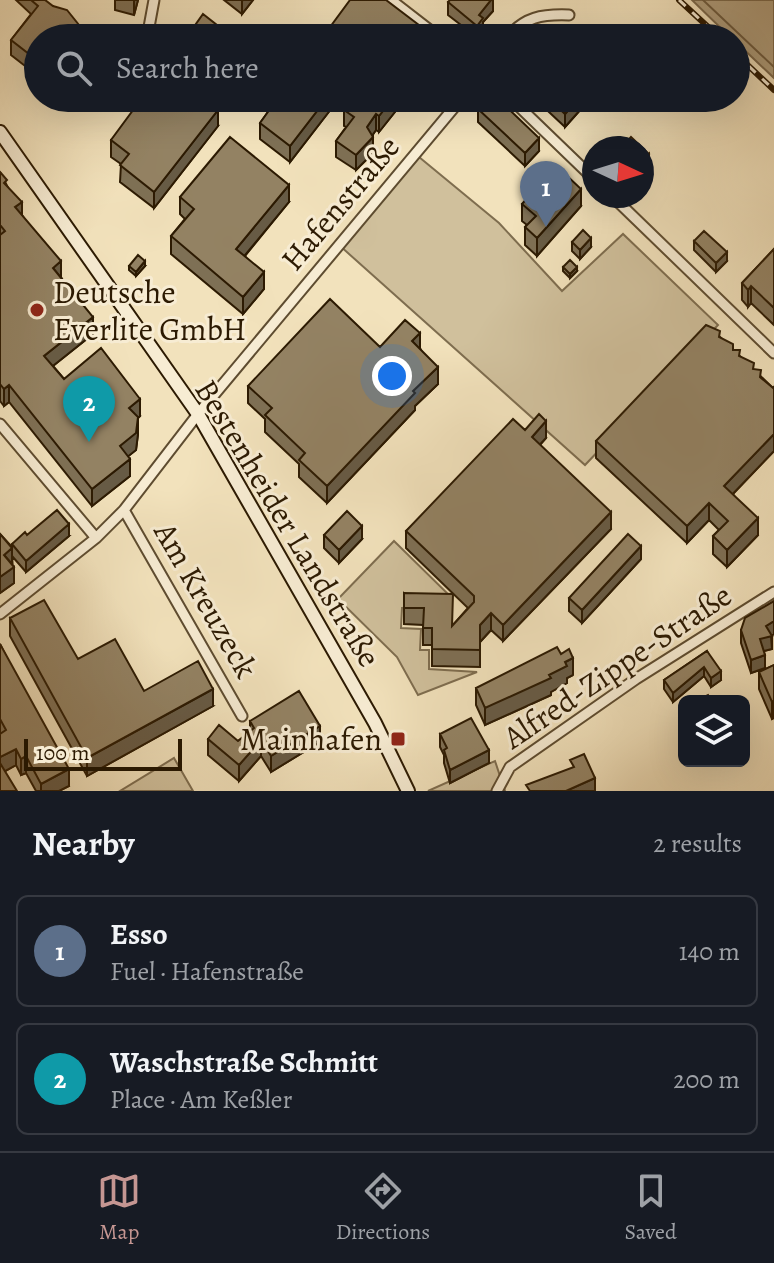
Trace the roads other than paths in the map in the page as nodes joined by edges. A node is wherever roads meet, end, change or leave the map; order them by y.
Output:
1 (154, 0) edge
2 (391, 0) edge
3 (569, 15) dead end
4 (150, 24) edge
5 (422, 24) edge
6 (521, 24) edge
7 (450, 112) edge
8 (525, 112) edge
9 (0, 132) edge
10 (582, 167) edge
11 (624, 208) edge
12 (774, 353) edge
13 (198, 414) junction
14 (0, 424) edge
15 (124, 510) junction
16 (96, 538) junction
17 (774, 592) edge
18 (0, 614) edge
19 (242, 716) dead end
20 (408, 791) edge
21 (497, 791) edge

1 - 4 street
2 - 5 street
3 - 6 street
7 - 13 street, Hafenstraße
8 - 10 street
9 - 13 main road, Bestenheider Landstraße
11 - 12 street
13 - 15 street, Hafenstraße
13 - 20 main road, Bestenheider Landstraße
14 - 16 street
15 - 16 street, Hafenstraße
15 - 19 street, Am Kreuzeck
16 - 18 street, Hafenstraße
17 - 21 street, Alfred-Zippe-Straße

